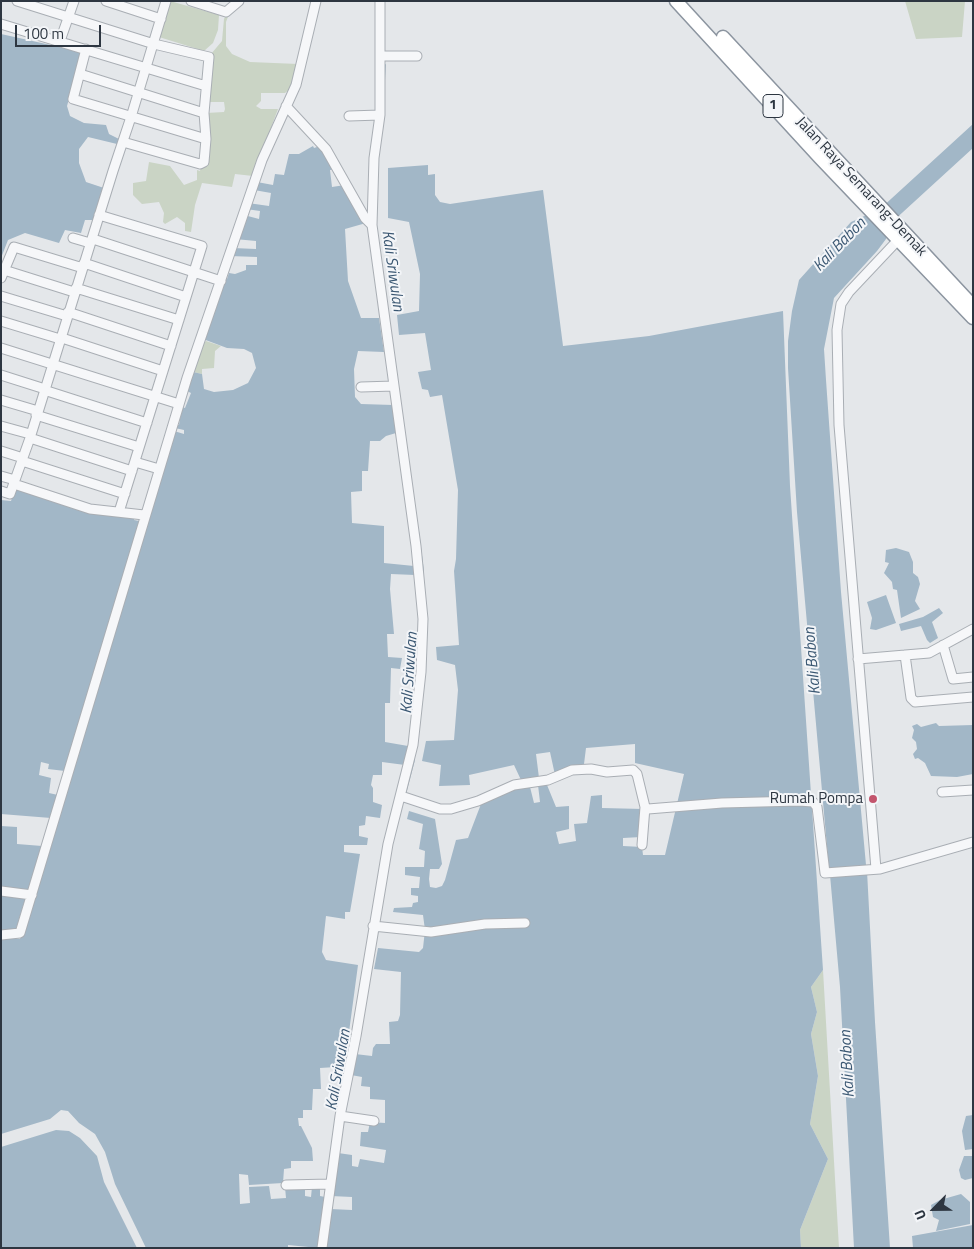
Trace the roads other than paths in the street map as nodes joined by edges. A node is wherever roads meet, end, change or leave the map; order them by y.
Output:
1 (17, 1) edge
2 (74, 1) edge
3 (106, 1) edge
4 (166, 1) edge
5 (191, 1) edge
6 (239, 1) edge
7 (316, 1) edge
8 (380, 1) edge
9 (676, 1) edge
10 (688, 1) edge
11 (68, 18) junction
12 (161, 19) junction
13 (1, 24) edge
14 (60, 41) junction
15 (154, 44) junction
16 (86, 49) junction
17 (381, 56) junction
18 (417, 56) dead end
19 (147, 67) junction
20 (80, 74) junction
21 (206, 86) junction
22 (138, 92) junction
23 (286, 106) junction
24 (204, 113) junction
25 (380, 115) junction
26 (349, 116) dead end
27 (132, 117) junction
28 (206, 139) junction
29 (122, 142) junction
30 (872, 207) junction
31 (99, 215) junction
32 (372, 226) junction
33 (896, 234) junction
34 (72, 238) dead end
35 (92, 241) junction
36 (83, 266) junction
37 (194, 272) junction
38 (3, 274) edge
39 (221, 280) junction
40 (75, 290) junction
41 (1, 296) edge
42 (186, 296) junction
43 (973, 306) edge
44 (68, 314) junction
45 (973, 318) edge
46 (179, 320) junction
47 (1, 321) edge
48 (61, 339) junction
49 (171, 346) junction
50 (1, 348) edge
51 (52, 364) junction
52 (163, 370) junction
53 (1, 375) edge
54 (394, 386) junction
55 (361, 387) dead end
56 (45, 389) junction
57 (155, 397) junction
58 (1, 400) edge
59 (179, 404) junction
60 (37, 413) junction
61 (147, 423) junction
62 (1, 426) edge
63 (30, 436) junction
64 (139, 447) junction
65 (1, 451) edge
66 (22, 459) junction
67 (134, 466) junction
68 (159, 469) junction
69 (1, 476) edge
70 (14, 482) junction
71 (1, 491) edge
72 (125, 494) junction
73 (119, 512) junction
74 (144, 516) junction
75 (973, 629) edge
76 (943, 645) junction
77 (905, 655) junction
78 (858, 659) junction
79 (973, 677) edge
80 (973, 697) edge
81 (973, 790) edge
82 (942, 792) dead end
83 (401, 796) junction
84 (645, 807) junction
85 (973, 842) edge
86 (642, 846) dead end
87 (876, 869) junction
88 (1, 891) edge
89 (32, 895) junction
90 (525, 923) dead end
91 (373, 926) junction
92 (1, 935) edge
93 (340, 1116) junction
94 (374, 1121) dead end
95 (330, 1184) junction
96 (286, 1185) dead end
97 (322, 1248) edge

1 - 11 street
2 - 11 street
3 - 12 street
4 - 12 street
5 - 6 street
7 - 23 street
8 - 17 street
9 - 30 highway, Jalan Raya Semarang-Demak / 1
10 - 30 highway, Jalan Raya Semarang-Demak / 1
11 - 14 street
11 - 15 street
12 - 15 street
13 - 14 street
14 - 16 street
15 - 19 street
15 - 21 street
16 - 19 street
16 - 20 street
17 - 18 street
17 - 25 street
19 - 21 street
19 - 22 street
20 - 22 street
20 - 27 street
21 - 24 street
22 - 24 street
22 - 27 street
23 - 32 street
23 - 39 street
24 - 28 street
25 - 26 street
25 - 32 street
27 - 28 street
27 - 29 street
28 - 29 street
29 - 31 street
30 - 33 highway, Jalan Raya Semarang-Demak / 1
31 - 35 street
31 - 37 street
32 - 54 street
33 - 43 highway, Jalan Raya Semarang-Demak / 1
33 - 45 highway, Jalan Raya Semarang-Demak / 1
33 - 78 street
34 - 35 street
35 - 36 street
35 - 37 street
36 - 38 street
36 - 40 street
36 - 42 street
37 - 39 street
37 - 42 street
38 - 40 street
39 - 59 street
40 - 44 street
40 - 46 street
41 - 44 street
42 - 46 street
44 - 48 street
44 - 49 street
46 - 49 street
47 - 48 street
48 - 51 street
48 - 52 street
49 - 52 street
50 - 51 street
51 - 56 street
51 - 57 street
52 - 57 street
53 - 56 street
54 - 55 street
54 - 83 street
56 - 60 street
56 - 61 street
57 - 59 street
57 - 61 street
58 - 60 street
59 - 68 street
60 - 63 street
60 - 64 street
61 - 64 street
62 - 63 street
63 - 66 street
63 - 67 street
64 - 67 street
65 - 66 street
66 - 70 street
66 - 72 street
67 - 68 street
67 - 72 street
68 - 74 street
69 - 70 street
70 - 71 street
70 - 73 street
72 - 73 street
73 - 74 street
74 - 89 street
75 - 76 street
76 - 77 street
76 - 79 street
77 - 78 street
77 - 80 street
78 - 87 street
81 - 82 street
83 - 84 street
83 - 91 street
84 - 86 street
84 - 87 street
85 - 87 street
88 - 89 street
89 - 92 street
90 - 91 street
91 - 93 street
93 - 94 street
93 - 95 street
95 - 96 street
95 - 97 street

